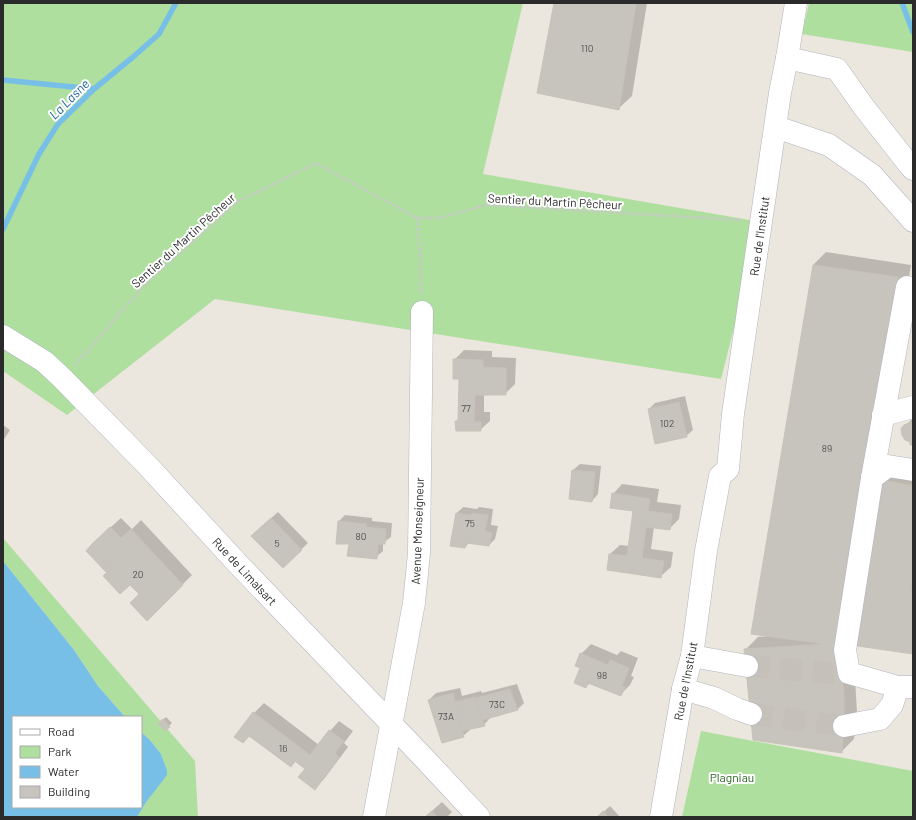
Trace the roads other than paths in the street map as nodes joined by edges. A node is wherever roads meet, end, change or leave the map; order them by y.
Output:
1 (796, 3) edge
2 (787, 58) junction
3 (776, 127) junction
4 (913, 169) edge
5 (913, 221) edge
6 (907, 287) dead end
7 (422, 312) road end
8 (3, 336) edge
9 (913, 407) edge
10 (883, 415) junction
11 (913, 470) edge
12 (872, 478) junction
13 (692, 656) junction
14 (747, 666) tunnel mouth
15 (905, 687) edge
16 (683, 689) junction
17 (751, 714) tunnel mouth
18 (391, 723) junction
19 (844, 726) tunnel mouth
20 (374, 817) edge
21 (479, 817) edge
22 (661, 817) edge

1 - 2 street, Rue de l'Institut
2 - 3 street, Rue de l'Institut
2 - 4 street
3 - 5 street
3 - 13 street, Rue de l'Institut
6 - 10 street
7 - 18 street, Avenue Monseigneur
8 - 18 street, Rue de Limalsart
9 - 10 street
10 - 12 street
11 - 12 street
12 - 15 street
13 - 14 street
13 - 16 street, Rue de l'Institut
15 - 19 street
16 - 17 street
16 - 22 street, Rue de l'Institut
18 - 20 street, Avenue Monseigneur
18 - 21 street, Rue de Limalsart

